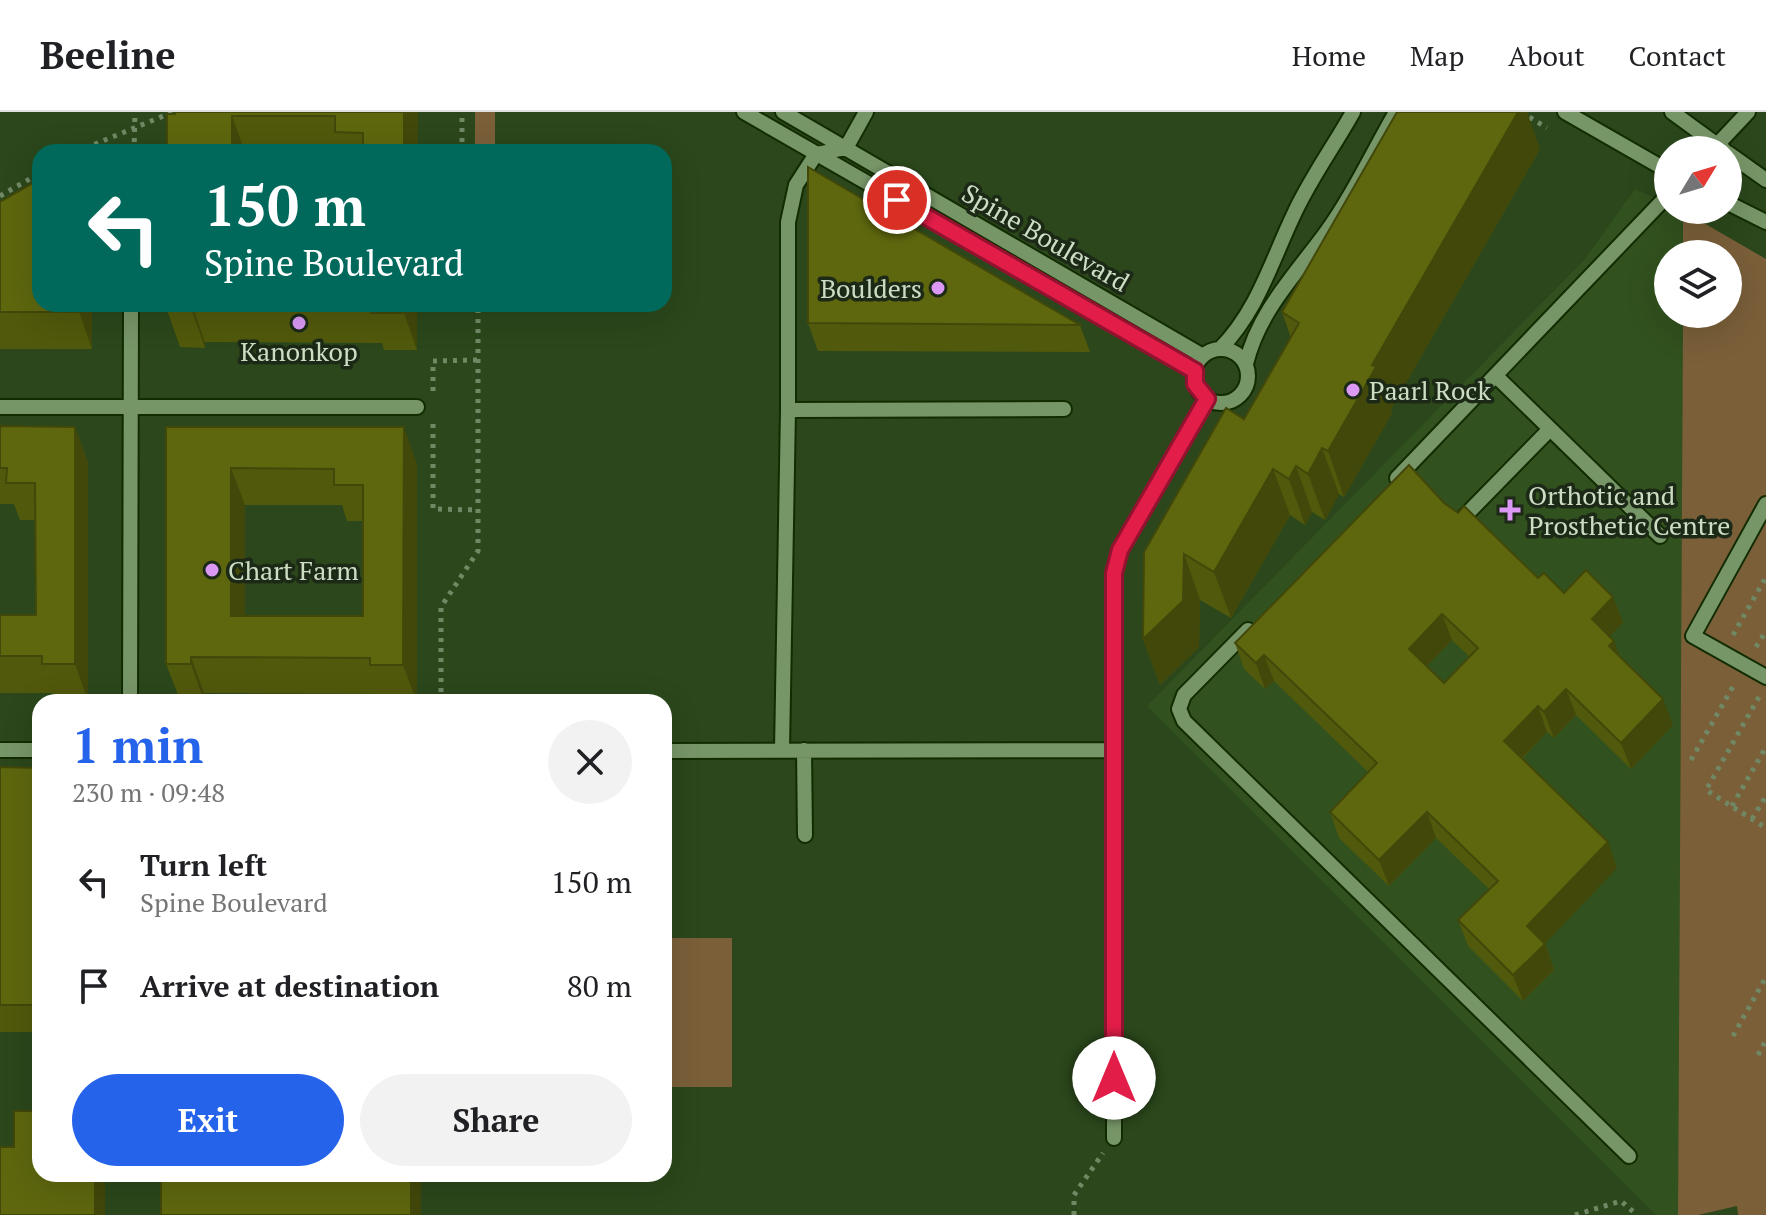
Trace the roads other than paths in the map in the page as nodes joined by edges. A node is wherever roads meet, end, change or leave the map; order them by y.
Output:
1 (744, 112) edge
2 (783, 112) edge
3 (866, 112) edge
4 (1353, 112) edge
5 (1396, 112) edge
6 (1565, 112) edge
7 (1672, 112) edge
8 (1748, 112) edge
9 (1705, 136) edge
10 (1732, 136) edge
11 (846, 148) junction
12 (816, 154) junction
13 (1654, 163) edge
14 (1742, 163) edge
15 (1766, 180) edge
16 (1654, 210) edge
17 (1742, 210) edge
18 (1766, 222) edge
19 (131, 312) edge
20 (1220, 349) junction
21 (1203, 356) junction
22 (1246, 364) junction
23 (1195, 371) junction
24 (1496, 376) junction
25 (1207, 399) junction
26 (0, 407) edge
27 (131, 407) junction
28 (417, 407) road end
29 (1064, 409) dead end
30 (788, 410) junction
31 (1550, 429) junction
32 (1384, 490) edge
33 (1766, 504) edge
34 (1460, 521) edge
35 (1660, 536) dead end
36 (1262, 615) edge
37 (1766, 677) edge
38 (130, 694) edge
39 (0, 750) edge
40 (32, 750) edge
41 (782, 750) junction
42 (804, 750) junction
43 (1114, 750) junction
44 (672, 751) edge
45 (805, 835) dead end
46 (1114, 1138) road end
47 (1629, 1156) dead end

1 - 12 street, Spine Boulevard
2 - 11 street, Spine Boulevard
3 - 11 street
4 - 20 street
5 - 22 street
6 - 13 street
7 - 9 street
8 - 10 street
11 - 12 street
11 - 21 street, Spine Boulevard
12 - 23 street, Spine Boulevard
12 - 30 street
14 - 15 street
16 - 24 street
17 - 18 street
19 - 27 street
20 - 21 street
20 - 22 street
21 - 23 street
22 - 25 street
23 - 25 street
24 - 31 street
24 - 32 street
25 - 43 street
26 - 27 street
27 - 28 street
27 - 38 street
29 - 30 street
30 - 41 street
31 - 34 street
31 - 35 street
33 - 37 street
36 - 47 street
39 - 40 street
41 - 42 street
41 - 44 street
42 - 43 street
42 - 45 street
43 - 46 street

